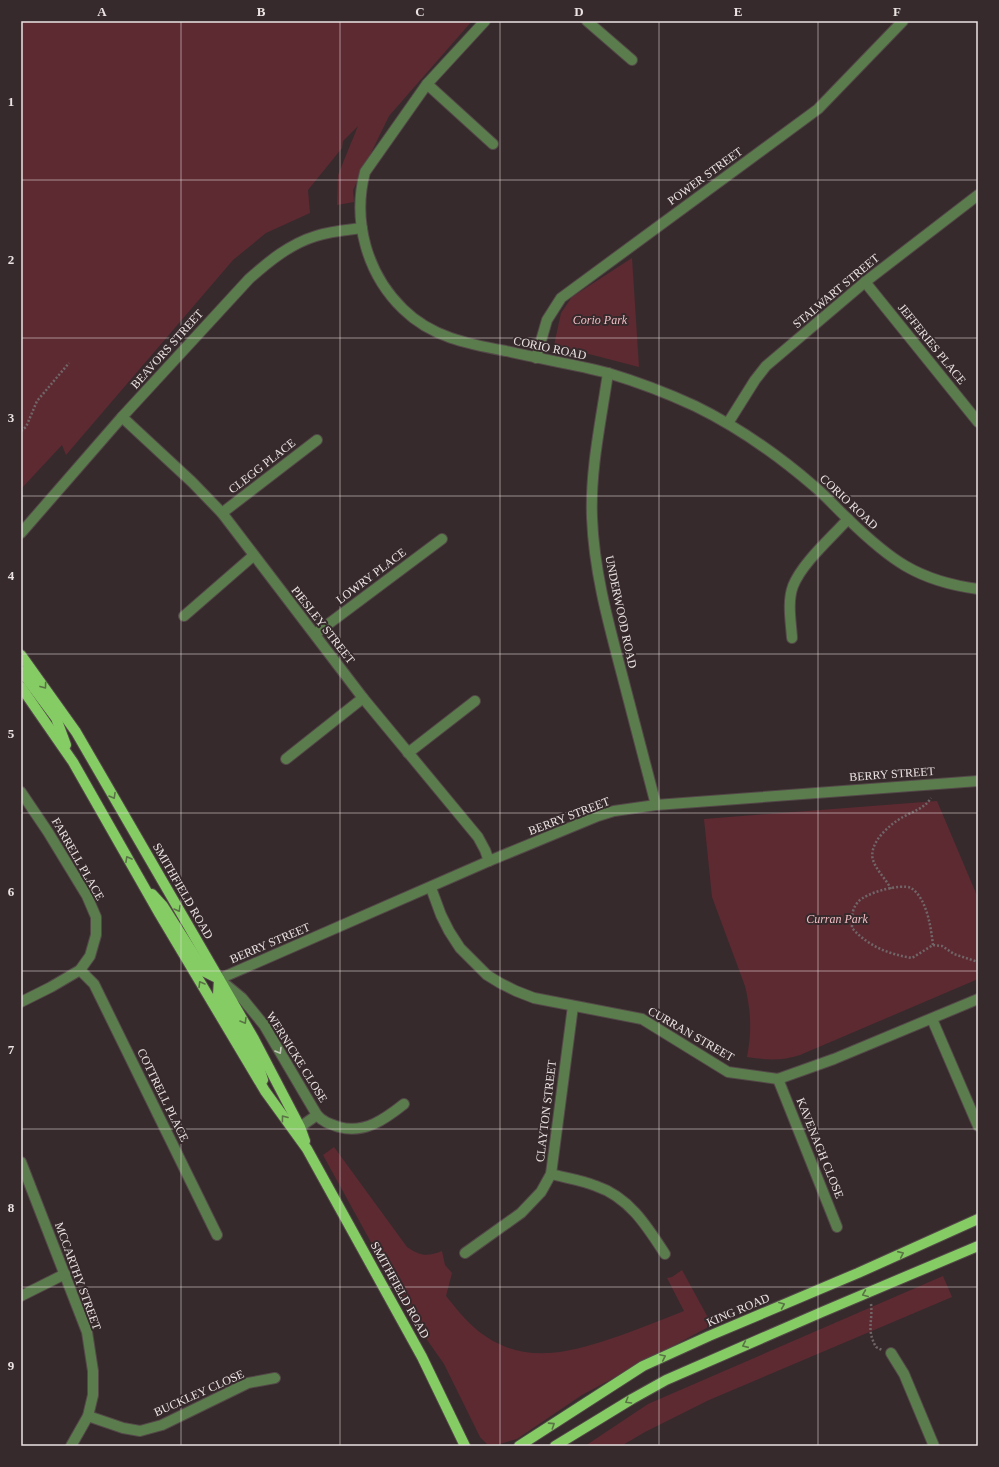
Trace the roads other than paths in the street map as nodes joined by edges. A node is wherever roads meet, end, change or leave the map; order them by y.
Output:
1 (485, 21) edge
2 (587, 21) edge
3 (903, 21) edge
4 (632, 60) dead end
5 (427, 84) junction
6 (493, 144) dead end
7 (978, 195) edge
8 (362, 228) junction
9 (865, 282) junction
10 (536, 358) junction
11 (608, 373) junction
12 (122, 417) junction
13 (978, 422) edge
14 (728, 423) junction
15 (318, 440) dead end
16 (222, 513) junction
17 (848, 519) junction
18 (21, 533) edge
19 (442, 539) dead end
20 (253, 556) junction
21 (978, 589) edge
22 (184, 616) dead end
23 (315, 634) junction
24 (792, 638) dead end
25 (21, 655) edge
26 (21, 671) edge
27 (21, 686) edge
28 (363, 698) junction
29 (475, 701) dead end
30 (408, 753) junction
31 (286, 759) dead end
32 (72, 762) junction
33 (978, 781) edge
34 (21, 792) edge
35 (656, 805) junction
36 (489, 861) junction
37 (141, 882) junction
38 (431, 888) junction
39 (80, 970) junction
40 (219, 979) junction
41 (978, 999) edge
42 (21, 1002) edge
43 (573, 1006) junction
44 (932, 1019) junction
45 (778, 1079) junction
46 (271, 1100) junction
47 (404, 1104) dead end
48 (317, 1115) junction
49 (978, 1126) edge
50 (300, 1127) junction
51 (307, 1149) junction
52 (21, 1162) edge
53 (551, 1174) junction
54 (978, 1219) edge
55 (837, 1226) dead end
56 (218, 1235) dead end
57 (978, 1246) edge
58 (465, 1253) dead end
59 (665, 1254) dead end
60 (65, 1274) junction
61 (21, 1296) edge
62 (891, 1353) road end
63 (275, 1378) dead end
64 (88, 1416) junction
65 (71, 1446) edge
66 (465, 1446) edge
67 (519, 1446) edge
68 (555, 1446) edge
69 (934, 1446) edge

1 - 5 street, CORIO ROAD
2 - 4 street
3 - 10 street, POWER STREET
5 - 6 street
5 - 8 street, CORIO ROAD
7 - 9 street, STALWART STREET
8 - 10 street, CORIO ROAD
8 - 12 street, BEAVORS STREET
9 - 13 street, JEFFERIES PLACE
9 - 14 street, STALWART STREET
10 - 11 street, CORIO ROAD
11 - 14 street, CORIO ROAD
11 - 35 street, UNDERWOOD ROAD
12 - 16 street, PIESLEY STREET
12 - 18 street, BEAVORS STREET
14 - 17 street, CORIO ROAD
15 - 16 street, CLEGG PLACE
16 - 20 street, PIESLEY STREET
17 - 21 street, CORIO ROAD
17 - 24 street
19 - 23 street, LOWRY PLACE
20 - 22 street
20 - 23 street, PIESLEY STREET
23 - 28 street, PIESLEY STREET
25 -> 40 main road, SMITHFIELD ROAD
26 - 32 main road
27 - 32 main road, SMITHFIELD ROAD
28 - 30 street, PIESLEY STREET
28 - 31 street
29 - 30 street
30 - 36 street, PIESLEY STREET
37 -> 32 main road, SMITHFIELD ROAD
33 - 35 street, BERRY STREET
34 - 39 street, FARRELL PLACE
35 - 36 street, BERRY STREET
36 - 38 street, BERRY STREET
37 - 40 main road
46 -> 37 main road, SMITHFIELD ROAD
38 - 40 street, BERRY STREET
38 - 43 street, CURRAN STREET
39 - 42 street, FARRELL PLACE
39 - 56 street, COTTRELL PLACE
40 - 46 main road
40 -> 48 street, WERNICKE CLOSE
40 -> 50 main road, SMITHFIELD ROAD
41 - 44 street, CURRAN STREET
43 - 45 street, CURRAN STREET
43 - 53 street, CLAYTON STREET
44 - 45 street, CURRAN STREET
44 - 49 street
45 - 55 street, KAVENAGH CLOSE
51 -> 46 main road, SMITHFIELD ROAD
47 - 48 street, WERNICKE CLOSE
48 - 50 street
50 - 51 main road, SMITHFIELD ROAD
51 - 66 main road, SMITHFIELD ROAD
52 - 60 street, MCCARTHY STREET
53 - 58 street, CLAYTON STREET
53 - 59 street
67 -> 54 main road, KING ROAD
57 -> 68 main road
60 - 61 street
60 - 64 street, MCCARTHY STREET
62 - 69 street
63 - 64 street, BUCKLEY CLOSE
64 - 65 street, MCCARTHY STREET

